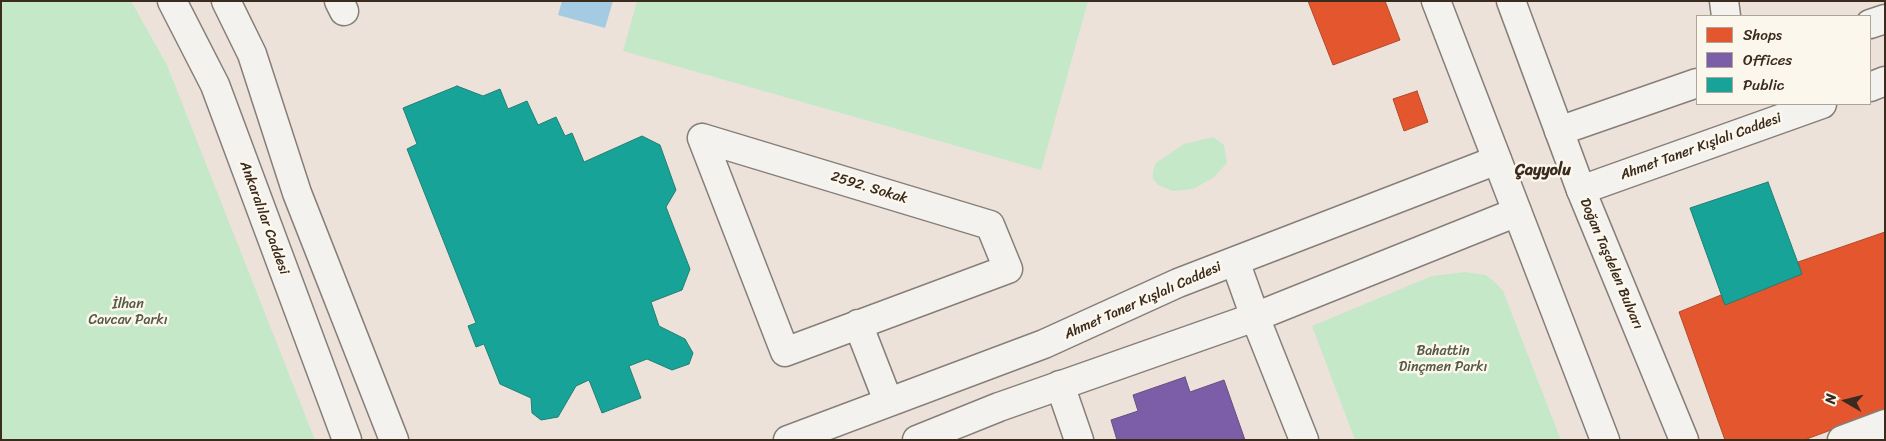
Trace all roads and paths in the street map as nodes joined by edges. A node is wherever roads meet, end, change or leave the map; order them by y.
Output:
1 (172, 1) edge
2 (226, 1) edge
3 (1436, 1) edge
4 (1510, 1) edge
5 (1724, 1) edge
6 (1726, 15) edge
7 (1885, 19) edge
8 (1871, 24) edge
9 (1885, 81) edge
10 (1696, 83) edge
11 (1871, 87) edge
12 (1819, 105) edge
13 (1559, 131) junction
14 (1497, 160) junction
15 (1581, 190) junction
16 (1517, 212) junction
17 (1235, 261) junction
18 (1255, 317) junction
19 (858, 324) junction
20 (1044, 344) junction
21 (1060, 385) junction
22 (888, 401) junction
23 (1885, 424) edge
24 (347, 440) edge
25 (394, 440) edge
26 (788, 440) edge
27 (917, 440) edge
28 (1079, 440) edge
29 (1304, 440) edge
30 (1604, 440) edge
31 (1684, 440) edge
32 (1842, 440) edge

1 - 24 street, Ankaralılar Caddesi
2 - 25 street
3 - 14 street
4 - 13 street, Doğan Taşdelen Bulvarı
5 - 6 street
7 - 8 street
9 - 11 street
10 - 13 street
12 - 15 street, Ahmet Taner Kışlalı Caddesi
13 - 15 street, Doğan Taşdelen Bulvarı
14 - 16 street
14 - 17 street, Ahmet Taner Kışlalı Caddesi
15 - 31 street, Doğan Taşdelen Bulvarı
16 - 18 street
16 - 30 street
17 - 18 street
17 - 20 street, Ahmet Taner Kışlalı Caddesi
18 - 21 street
18 - 29 street
19 - 19 street, 2592. Sokak
19 - 22 street
20 - 21 street
20 - 22 street, Ahmet Taner Kışlalı Caddesi
21 - 27 street
21 - 28 street
22 - 26 street, Ahmet Taner Kışlalı Caddesi
23 - 32 street

